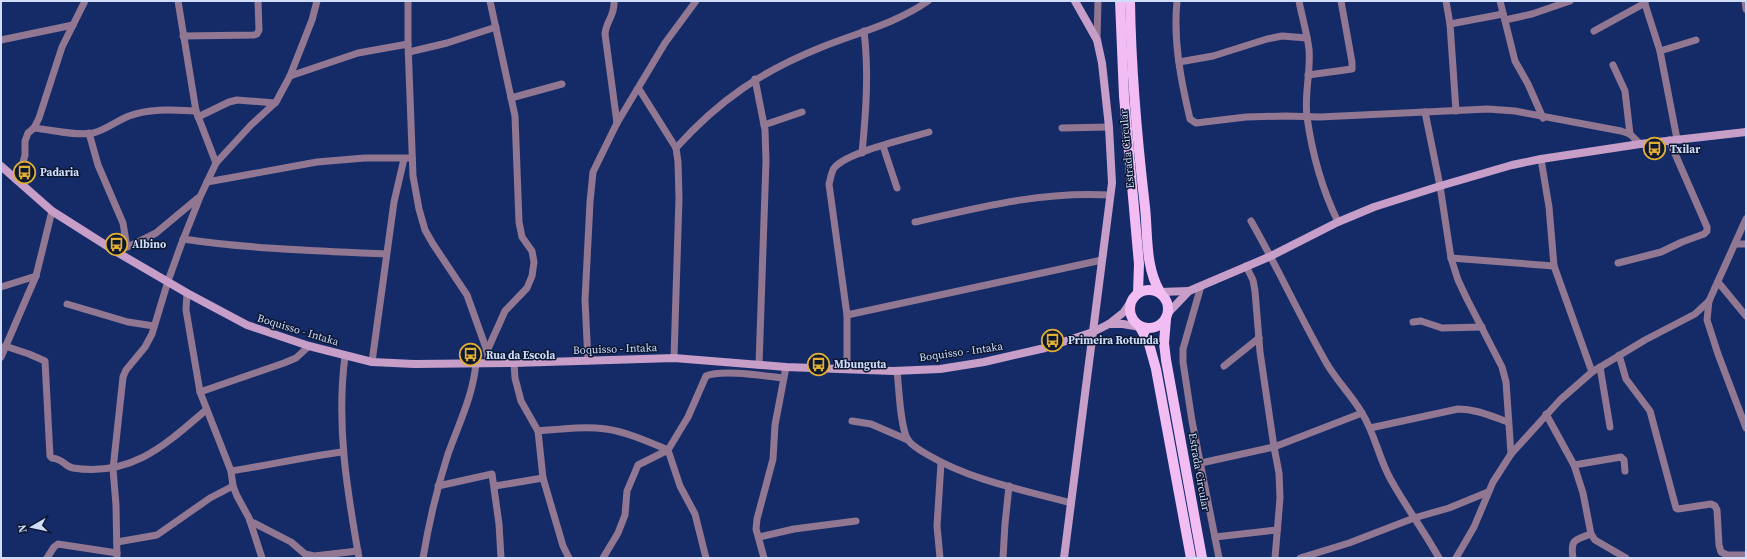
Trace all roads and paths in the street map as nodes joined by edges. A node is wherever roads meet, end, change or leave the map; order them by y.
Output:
1 (85, 1) edge
2 (178, 1) edge
3 (258, 1) edge
4 (317, 1) edge
5 (408, 1) edge
6 (490, 1) edge
7 (614, 1) edge
8 (696, 1) edge
9 (928, 1) edge
10 (1075, 1) edge
11 (1098, 1) edge
12 (1120, 1) edge
13 (1130, 1) edge
14 (1177, 1) edge
15 (1299, 1) edge
16 (1341, 1) edge
17 (1446, 1) edge
18 (1500, 1) edge
19 (1570, 1) edge
20 (1745, 1) edge
21 (1645, 2) edge
22 (1746, 9) edge
23 (1504, 17) junction
24 (1450, 24) junction
25 (73, 25) junction
26 (496, 27) junction
27 (1594, 31) dead end
28 (864, 32) junction
29 (184, 36) junction
30 (1307, 38) junction
31 (1, 40) edge
32 (1097, 40) junction
33 (1696, 40) dead end
34 (408, 44) junction
35 (1660, 50) junction
36 (409, 52) junction
37 (1180, 62) junction
38 (1613, 65) dead end
39 (1308, 75) junction
40 (290, 76) junction
41 (755, 79) junction
42 (562, 84) dead end
43 (639, 90) junction
44 (512, 98) junction
45 (275, 103) junction
46 (1456, 111) junction
47 (802, 112) dead end
48 (1425, 112) junction
49 (197, 114) junction
50 (1307, 116) junction
51 (1543, 118) junction
52 (617, 123) junction
53 (764, 125) junction
54 (1109, 127) junction
55 (34, 128) junction
56 (1062, 128) dead end
57 (929, 132) dead end
58 (1746, 132) edge
59 (89, 133) junction
60 (1630, 134) junction
61 (1673, 140) junction
62 (1640, 144) junction
63 (883, 146) junction
64 (676, 148) junction
65 (862, 153) junction
66 (412, 158) junction
67 (404, 159) junction
68 (1541, 159) junction
69 (216, 163) junction
70 (1, 166) edge
71 (16, 180) junction
72 (207, 182) junction
73 (1440, 186) junction
74 (897, 188) dead end
75 (1110, 195) junction
76 (200, 197) junction
77 (52, 211) junction
78 (1746, 219) edge
79 (1251, 221) dead end
80 (915, 222) dead end
81 (1338, 222) junction
82 (184, 239) junction
83 (1736, 244) junction
84 (1746, 244) edge
85 (127, 247) junction
86 (115, 251) junction
87 (386, 254) junction
88 (1271, 256) junction
89 (1451, 258) junction
90 (1102, 260) junction
91 (1618, 263) dead end
92 (1246, 266) junction
93 (1554, 266) junction
94 (36, 276) junction
95 (168, 281) junction
96 (1718, 282) junction
97 (1201, 286) junction
98 (1, 287) edge
99 (1189, 291) junction
100 (1160, 292) junction
101 (187, 293) junction
102 (1136, 295) junction
103 (1709, 301) junction
104 (67, 304) dead end
105 (1695, 314) junction
106 (847, 315) junction
107 (1167, 316) junction
108 (1746, 316) edge
109 (1707, 320) junction
110 (1413, 322) dead end
111 (1109, 324) junction
112 (154, 326) junction
113 (1140, 326) junction
114 (1482, 327) junction
115 (1093, 332) junction
116 (1259, 338) junction
117 (5, 346) junction
118 (309, 346) junction
119 (487, 350) junction
120 (1619, 355) junction
121 (345, 356) junction
122 (1, 357) edge
123 (674, 358) junction
124 (588, 361) junction
125 (372, 362) junction
126 (476, 363) junction
127 (489, 363) junction
128 (514, 363) junction
129 (759, 364) junction
130 (1224, 366) dead end
131 (1600, 366) junction
132 (786, 367) junction
133 (847, 368) junction
134 (897, 371) junction
135 (1592, 372) junction
136 (783, 378) junction
137 (200, 392) junction
138 (206, 410) junction
139 (1362, 413) junction
140 (1546, 414) junction
141 (852, 420) dead end
142 (1508, 422) junction
143 (1610, 427) dead end
144 (1370, 428) junction
145 (1746, 428) edge
146 (538, 431) junction
147 (908, 440) junction
148 (1274, 447) junction
149 (668, 450) junction
150 (342, 452) junction
151 (1511, 454) junction
152 (941, 463) junction
153 (1201, 463) junction
154 (1574, 466) junction
155 (114, 469) junction
156 (231, 471) junction
157 (1625, 471) dead end
158 (543, 478) junction
159 (233, 486) junction
160 (438, 486) junction
161 (495, 486) junction
162 (1009, 486) junction
163 (1488, 492) junction
164 (1071, 502) junction
165 (1414, 518) junction
166 (856, 521) dead end
167 (250, 522) junction
168 (1277, 530) junction
169 (1592, 534) junction
170 (1215, 537) junction
171 (759, 538) junction
172 (117, 542) junction
173 (117, 555) edge
174 (358, 555) edge
175 (1746, 555) edge
176 (47, 558) edge
177 (262, 558) edge
178 (423, 558) edge
179 (501, 558) edge
180 (569, 558) edge
181 (603, 558) edge
182 (706, 558) edge
183 (764, 558) edge
184 (940, 558) edge
185 (1003, 558) edge
186 (1064, 558) edge
187 (1191, 558) edge
188 (1202, 558) edge
189 (1219, 558) edge
190 (1275, 558) edge
191 (1300, 558) edge
192 (1438, 558) edge
193 (1456, 558) edge
194 (1573, 558) edge
195 (1626, 558) edge

1 - 25 street
2 - 29 street
3 - 29 street
4 - 40 street
5 - 34 street
6 - 26 street
7 - 52 street
8 - 43 street
9 - 28 street
10 - 32 street
11 - 32 street
12 - 102 main road, Estrada Circular
13 - 100 main road, Estrada Circular
14 - 37 street
15 - 30 street
16 - 39 street
17 - 24 street
18 - 23 street
19 - 23 street
20 - 22 street
21 - 27 street
21 - 35 street
23 - 24 street
23 - 51 street
24 - 46 street
25 - 31 street
25 - 55 street
26 - 36 street
26 - 44 street
28 - 41 street
28 - 65 street
29 - 49 street
30 - 37 street
30 - 39 street
32 - 54 street
33 - 35 street
34 - 36 street
34 - 40 street
35 - 61 street
36 - 66 street
37 - 50 street
38 - 60 street
39 - 50 street
40 - 45 street
41 - 53 street
41 - 64 street
42 - 44 street
43 - 52 street
43 - 64 street
44 - 119 street
45 - 49 street
45 - 69 street
46 - 48 street
46 - 51 street
47 - 53 street
48 - 50 street
48 - 73 street
49 - 59 street
49 - 69 street
50 - 81 street
51 - 60 street
52 - 124 street
53 - 129 street
54 - 56 street
54 - 75 street
55 - 59 street
55 - 71 street
57 - 63 street
58 - 61 street
59 - 85 street
60 - 62 street
61 - 62 street
61 - 91 street
62 - 68 street
63 - 65 street
63 - 74 street
64 - 123 street
65 - 106 street
66 - 67 street
66 - 119 street
67 - 72 street
67 - 87 street
68 - 73 street
68 - 93 street
69 - 72 street
70 - 71 street, Boquisso - Intaka
71 - 77 street, Boquisso - Intaka
72 - 76 street
73 - 81 street
73 - 89 street
75 - 80 street
75 - 90 street
76 - 82 street
76 - 85 street
77 - 86 street, Boquisso - Intaka
77 - 94 street
78 - 83 street
79 - 88 street
81 - 88 street
82 - 87 street
82 - 95 street
83 - 84 street
83 - 96 street
85 - 86 street
86 - 95 street, Boquisso - Intaka
87 - 125 street
88 - 92 street
88 - 139 street
89 - 93 street
89 - 114 street
90 - 106 street
90 - 115 street
92 - 97 street
92 - 116 street
93 - 135 street
94 - 98 street
94 - 117 street
95 - 101 street, Boquisso - Intaka
95 - 112 street
96 - 103 street
96 - 108 street
97 - 99 street
97 - 153 street
99 - 100 street
99 - 107 street
100 - 102 main road
100 - 107 main road
101 - 118 street, Boquisso - Intaka
101 - 137 street
102 - 111 street, Boquisso - Intaka
102 - 113 main road
103 - 105 street
103 - 109 street
104 - 112 street
105 - 109 street
105 - 120 street
106 - 133 street
107 - 113 main road
107 - 188 main road, Estrada Circular
109 - 145 street
110 - 114 street
111 - 113 street
111 - 115 street, Boquisso - Intaka
112 - 155 street
113 - 187 main road
114 - 142 street
115 - 134 street, Boquisso - Intaka
115 - 164 street
116 - 130 street
116 - 148 street
117 - 122 street
117 - 155 street
118 - 121 street, Boquisso - Intaka
118 - 137 street
119 - 127 street
120 - 131 street
120 - 175 street
121 - 125 street, Boquisso - Intaka
121 - 150 street
123 - 124 street, Boquisso - Intaka
123 - 129 street, Boquisso - Intaka
124 - 128 street, Boquisso - Intaka
125 - 126 street, Boquisso - Intaka
126 - 127 street, Boquisso - Intaka
126 - 160 street
127 - 128 street, Boquisso - Intaka
128 - 146 street
129 - 132 street, Boquisso - Intaka
131 - 135 street
131 - 143 street
132 - 133 street, Boquisso - Intaka
132 - 136 street
133 - 134 street, Boquisso - Intaka
134 - 147 street
135 - 140 street
136 - 149 street
136 - 171 street
137 - 138 street
138 - 155 street
138 - 156 street
139 - 144 street
139 - 148 street
140 - 151 street
140 - 154 street
141 - 147 street
142 - 144 street
142 - 151 street
144 - 165 street
146 - 149 street
146 - 158 street
147 - 152 street
148 - 153 street
148 - 168 street
149 - 181 street
149 - 182 street
150 - 156 street
150 - 174 street
151 - 163 street
152 - 162 street
152 - 184 street
153 - 170 street
154 - 157 street
154 - 169 street
155 - 172 street
156 - 159 street
158 - 161 street
158 - 180 street
159 - 167 street
159 - 172 street
160 - 161 street
160 - 178 street
161 - 179 street
162 - 164 street
162 - 185 street
163 - 165 street
163 - 193 street
164 - 186 street
165 - 191 street
165 - 192 street
166 - 171 street
167 - 174 street
167 - 177 street
168 - 170 street
168 - 190 street
169 - 194 street
169 - 195 street
170 - 189 street
171 - 183 street
172 - 173 street
173 - 176 street

